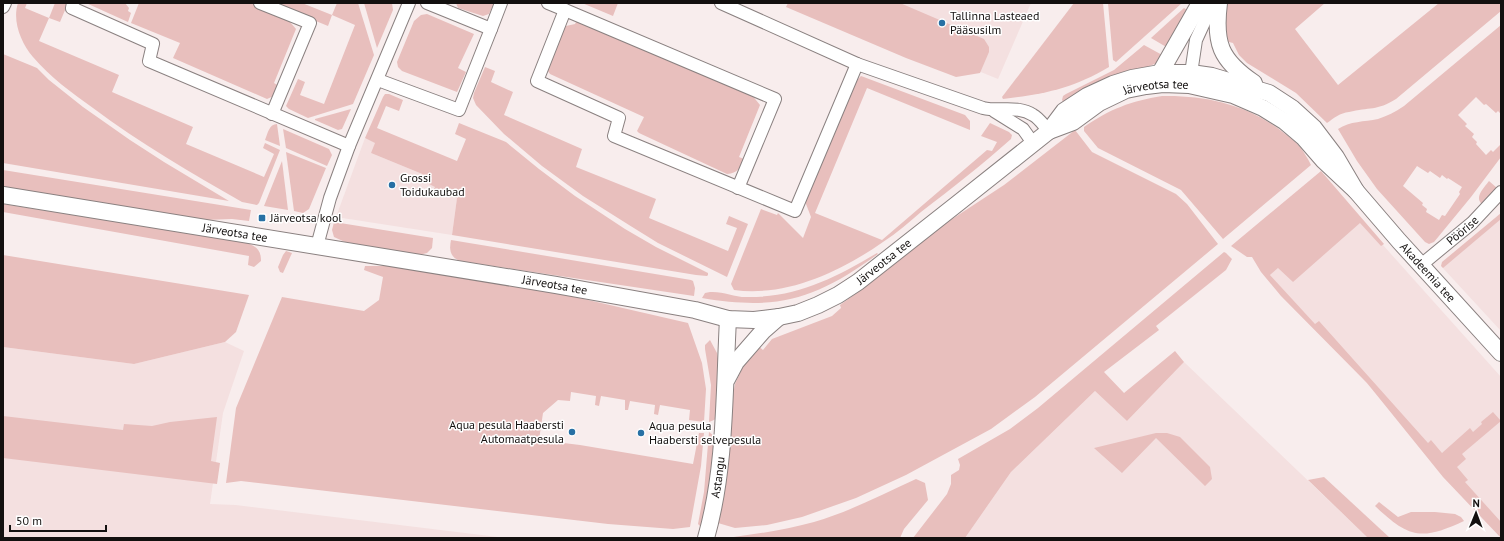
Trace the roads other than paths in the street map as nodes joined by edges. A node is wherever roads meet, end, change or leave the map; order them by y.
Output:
1 (5, 3) edge
2 (74, 3) edge
3 (260, 3) edge
4 (409, 3) edge
5 (427, 3) edge
6 (501, 3) edge
7 (548, 3) edge
8 (721, 3) edge
9 (1200, 3) edge
10 (1213, 3) edge
11 (1219, 3) edge
12 (3, 7) edge
13 (565, 10) junction
14 (491, 29) junction
15 (857, 64) junction
16 (1160, 73) junction
17 (1190, 79) junction
18 (378, 80) junction
19 (1269, 93) junction
20 (994, 111) junction
21 (272, 114) junction
22 (1049, 131) junction
23 (1034, 143) junction
24 (349, 146) junction
25 (738, 188) junction
26 (1356, 191) junction
27 (1501, 192) edge
28 (3, 195) edge
29 (317, 246) junction
30 (1421, 265) junction
31 (779, 317) junction
32 (728, 319) junction
33 (1501, 353) edge
34 (725, 384) junction
35 (706, 538) edge

1 - 12 street
2 - 21 street
3 - 21 street
4 - 18 street
5 - 14 street
6 - 14 street
7 - 13 street
8 - 15 street
9 - 16 main road
10 - 17 street, Järveotsa tee
11 - 19 main road
13 - 25 street
13 - 25 street
14 - 18 street
15 - 20 street
15 - 25 street
16 - 17 main road, Järveotsa tee
16 - 22 main road, Järveotsa tee
17 - 19 main road, Akadeemia tee
17 - 22 main road, Järveotsa tee
17 - 26 main road, Akadeemia tee
18 - 24 street
19 - 26 main road, Akadeemia tee
20 - 22 street
20 - 23 street
21 - 24 street
22 - 23 main road, Järveotsa tee
23 - 31 main road, Järveotsa tee
24 - 29 street
26 - 30 main road, Akadeemia tee
27 - 30 street, Pöörise
28 - 29 main road, Järveotsa tee
29 - 32 main road, Järveotsa tee
30 - 33 main road, Akadeemia tee
31 - 32 main road, Järveotsa tee
31 - 34 main road
32 - 34 main road, Astangu
34 - 35 main road, Astangu

